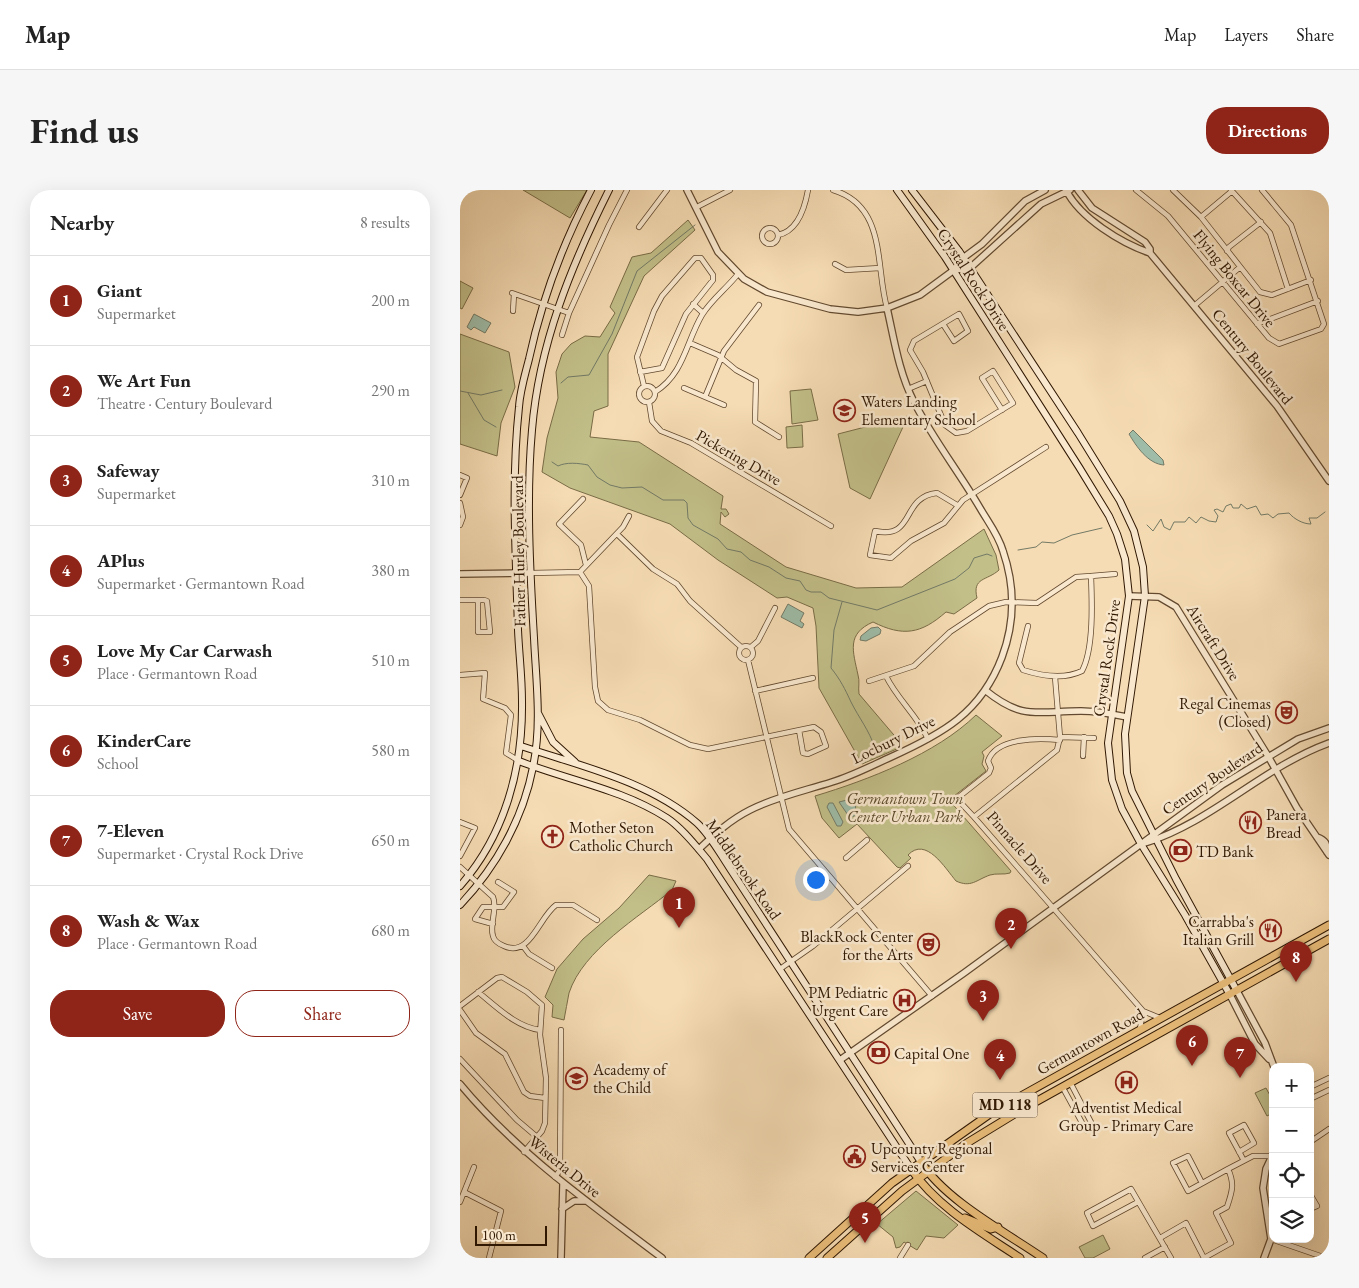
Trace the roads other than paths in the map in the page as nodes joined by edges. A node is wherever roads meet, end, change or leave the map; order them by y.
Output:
1 (591, 190) edge
2 (609, 190) edge
3 (628, 190) edge
4 (667, 190) edge
5 (687, 190) edge
6 (730, 190) edge
7 (808, 190) edge
8 (833, 190) edge
9 (897, 190) edge
10 (912, 190) edge
11 (1043, 190) edge
12 (1078, 190) edge
13 (1136, 190) edge
14 (1173, 190) edge
15 (1262, 190) edge
16 (1068, 191) edge
17 (1231, 191) edge
18 (1144, 192) edge
19 (697, 206) junction
20 (1201, 217) junction
21 (1260, 222) junction
22 (639, 227) dead end
23 (778, 235) dead end
24 (1227, 250) junction
25 (1150, 253) junction
26 (963, 258) junction
27 (835, 264) dead end
28 (880, 268) junction
29 (970, 268) junction
30 (1239, 268) junction
31 (954, 270) junction
32 (738, 274) junction
33 (1311, 280) junction
34 (1223, 281) junction
35 (1288, 289) junction
36 (1318, 301) junction
37 (544, 302) junction
38 (693, 304) junction
39 (759, 305) dead end
40 (1194, 306) junction
41 (557, 308) junction
42 (886, 308) junction
43 (513, 312) dead end
44 (570, 313) junction
45 (703, 313) junction
46 (943, 324) junction
47 (1257, 324) junction
48 (562, 334) dead end
49 (690, 343) junction
50 (721, 359) junction
51 (640, 372) junction
52 (927, 381) junction
53 (644, 386) junction
54 (684, 388) dead end
55 (908, 389) junction
56 (655, 392) junction
57 (705, 397) junction
58 (649, 402) junction
59 (724, 405) dead end
60 (1002, 410) junction
61 (779, 437) dead end
62 (1046, 446) dead end
63 (460, 475) edge
64 (1329, 481) edge
65 (972, 494) junction
66 (460, 495) edge
67 (583, 499) dead end
68 (460, 503) edge
69 (957, 505) junction
70 (629, 516) dead end
71 (460, 525) edge
72 (831, 526) dead end
73 (617, 534) junction
74 (586, 565) junction
75 (531, 572) junction
76 (580, 572) junction
77 (517, 573) junction
78 (460, 574) edge
79 (1115, 574) dead end
80 (1091, 576) junction
81 (1129, 596) junction
82 (1145, 596) junction
83 (460, 600) edge
84 (478, 600) junction
85 (1012, 602) junction
86 (775, 608) dead end
87 (1028, 626) dead end
88 (751, 647) junction
89 (741, 648) junction
90 (748, 660) junction
91 (460, 675) edge
92 (886, 676) junction
93 (1055, 677) junction
94 (813, 678) dead end
95 (869, 681) dead end
96 (986, 690) junction
97 (755, 691) junction
98 (537, 709) junction
99 (1059, 712) junction
100 (1112, 714) junction
101 (1127, 717) junction
102 (1329, 728) edge
103 (799, 730) junction
104 (766, 737) junction
105 (1060, 738) junction
106 (1084, 738) junction
107 (1094, 738) dead end
108 (928, 739) junction
109 (508, 741) junction
110 (1329, 744) edge
111 (521, 746) junction
112 (536, 751) junction
113 (1083, 756) dead end
114 (1268, 756) junction
115 (518, 761) junction
116 (533, 767) junction
117 (584, 768) junction
118 (1276, 771) junction
119 (781, 797) junction
120 (974, 817) junction
121 (460, 822) edge
122 (1155, 837) junction
123 (710, 839) junction
124 (867, 840) dead end
125 (1141, 844) junction
126 (699, 849) junction
127 (1328, 854) edge
128 (460, 856) edge
129 (846, 858) dead end
130 (908, 866) dead end
131 (460, 867) edge
132 (470, 875) junction
133 (498, 882) dead end
134 (480, 884) junction
135 (460, 886) edge
136 (460, 905) edge
137 (494, 907) junction
138 (1054, 907) junction
139 (857, 909) junction
140 (597, 920) dead end
141 (493, 924) junction
142 (1329, 925) edge
143 (1329, 939) edge
144 (523, 946) junction
145 (791, 961) junction
146 (552, 968) dead end
147 (780, 970) junction
148 (1227, 982) junction
149 (1238, 991) junction
150 (478, 992) junction
151 (1230, 995) junction
152 (932, 996) junction
153 (460, 1008) edge
154 (1143, 1011) junction
155 (1160, 1018) junction
156 (1140, 1029) junction
157 (540, 1030) junction
158 (561, 1030) dead end
159 (851, 1053) junction
160 (460, 1059) edge
161 (840, 1060) junction
162 (1271, 1063) edge
163 (1272, 1063) edge
164 (1329, 1078) edge
165 (460, 1084) edge
166 (1071, 1084) junction
167 (1314, 1086) edge
168 (1064, 1088) junction
169 (1329, 1090) edge
170 (1314, 1096) edge
171 (545, 1098) junction
172 (1093, 1126) dead end
173 (1329, 1129) edge
174 (1086, 1130) dead end
175 (537, 1137) junction
176 (1314, 1139) edge
177 (524, 1152) junction
178 (1239, 1152) junction
179 (1269, 1155) edge
180 (1243, 1159) junction
181 (921, 1162) junction
182 (1269, 1162) edge
183 (474, 1167) dead end
184 (1228, 1168) junction
185 (911, 1169) junction
186 (927, 1172) junction
187 (555, 1178) junction
188 (918, 1179) junction
189 (1202, 1183) junction
190 (563, 1184) junction
191 (464, 1192) junction
192 (460, 1202) edge
193 (587, 1202) junction
194 (1138, 1202) junction
195 (562, 1209) junction
196 (960, 1217) junction
197 (1269, 1226) edge
198 (998, 1228) junction
199 (1160, 1238) junction
200 (1270, 1243) edge
201 (1283, 1243) edge
202 (908, 1245) dead end
203 (1165, 1247) junction
204 (489, 1258) edge
205 (561, 1258) edge
206 (662, 1258) edge
207 (809, 1258) edge
208 (827, 1258) edge
209 (900, 1258) edge
210 (1020, 1258) edge
211 (1042, 1258) edge
212 (1145, 1258) edge
213 (1171, 1258) edge
214 (1204, 1258) edge
215 (1264, 1258) edge
216 (1326, 1258) edge

1 - 37 main road, Father Hurley Boulevard
2 - 41 main road, Father Hurley Boulevard
3 - 44 street
4 - 22 street
5 - 19 street
6 - 19 street
7 - 23 street
8 - 28 street
9 - 31 main road, Crystal Rock Drive
10 - 26 main road, Crystal Rock Drive
11 - 26 street
12 - 25 street, Century Boulevard
13 - 18 street, Flying Boxcar Drive
14 - 20 street
15 - 33 street
16 - 25 street, Century Boulevard
16 - 29 street
17 - 20 street
17 - 21 street
18 - 34 street, Flying Boxcar Drive
19 - 32 street
20 - 24 street
21 - 24 street
21 - 35 street
24 - 30 street
25 - 40 street, Century Boulevard
26 - 29 main road, Crystal Rock Drive
26 - 31 street
27 - 28 street
28 - 42 street
29 - 31 street
29 - 82 main road, Crystal Rock Drive
30 - 34 street
30 - 35 street
31 - 42 street
31 - 81 main road, Crystal Rock Drive
32 - 42 street
32 - 45 street
33 - 35 street
33 - 36 street
34 - 40 street
34 - 47 street, Flying Boxcar Drive
36 - 47 street
36 - 47 street, Flying Boxcar Drive
37 - 41 street
37 - 43 street
37 - 77 main road, Father Hurley Boulevard
38 - 45 street
38 - 51 street
38 - 51 street
39 - 50 street
40 - 64 street, Century Boulevard
41 - 44 street
41 - 75 main road, Father Hurley Boulevard
42 - 55 street, Locbury Drive
44 - 48 street
45 - 49 street
46 - 46 street
46 - 52 street
49 - 50 street
49 - 56 street
50 - 57 street
50 - 61 street
51 - 53 street
52 - 55 street
52 - 60 street
53 - 56 street
53 - 58 street
54 - 57 street
55 - 65 street, Locbury Drive
56 - 58 street
57 - 59 street
58 - 72 street, Pickering Drive
60 - 60 street
62 - 65 street
63 - 66 street
65 - 69 street
65 - 85 street, Locbury Drive
67 - 74 street
68 - 71 street
69 - 69 street
70 - 73 street
73 - 74 street
73 - 89 street
74 - 76 street
75 - 76 street
75 - 77 street
75 - 98 main road, Father Hurley Boulevard
76 - 104 street
77 - 78 street
77 - 111 main road, Father Hurley Boulevard
79 - 80 street
80 - 85 street
80 - 93 street
81 - 82 street, Aircraft Drive
81 - 100 main road, Crystal Rock Drive
82 - 101 main road, Crystal Rock Drive
82 - 114 street, Aircraft Drive
83 - 84 street
84 - 84 street
85 - 92 street
85 - 96 street, Locbury Drive
86 - 88 street
87 - 93 street
88 - 89 street
88 - 90 street
89 - 90 street
90 - 97 street
91 - 109 street
92 - 95 street
92 - 108 street
93 - 99 street
94 - 97 street
96 - 99 street
96 - 108 street, Locbury Drive
97 - 104 street
98 - 112 main road, Father Hurley Boulevard
98 - 117 main road
99 - 100 street
99 - 105 street
100 - 101 street
100 - 125 main road, Crystal Rock Drive
101 - 122 main road, Crystal Rock Drive
102 - 114 street, Century Boulevard
103 - 103 street
103 - 104 street
104 - 119 street
105 - 106 street
105 - 120 street, Pinnacle Drive
105 - 120 street
106 - 107 street
106 - 113 street
108 - 119 street, Locbury Drive
109 - 111 street
109 - 115 street
110 - 118 street, Century Boulevard
111 - 112 main road, Middlebrook Road
111 - 115 main road, Father Hurley Boulevard
112 - 116 main road, Father Hurley Boulevard
112 - 117 main road, Middlebrook Road
114 - 118 street, Aircraft Drive
114 - 122 street, Century Boulevard
115 - 116 main road, Middlebrook Road
115 - 132 main road, Father Hurley Boulevard
116 - 126 main road, Middlebrook Road
116 - 134 main road, Father Hurley Boulevard
117 - 123 main road, Middlebrook Road
118 - 122 street, Century Boulevard
118 - 127 street, Aircraft Drive
119 - 123 street, Locbury Drive
119 - 139 street
120 - 138 street, Pinnacle Drive
121 - 128 street
122 - 125 street, Century Boulevard
122 - 148 main road, Crystal Rock Drive
123 - 126 street, Locbury Drive
123 - 145 main road, Middlebrook Road
124 - 129 street
125 - 138 street, Century Boulevard
125 - 148 main road, Crystal Rock Drive
126 - 147 main road, Middlebrook Road
130 - 139 street
131 - 132 street
132 - 134 street
132 - 135 main road, Father Hurley Boulevard
133 - 137 street
134 - 136 main road, Father Hurley Boulevard
134 - 137 street
137 - 141 street
137 - 141 street
138 - 152 street, Century Boulevard
138 - 154 street, Pinnacle Drive
139 - 145 street
139 - 152 street
140 - 144 street
141 - 144 street
142 - 148 main road, Germantown Road / MD 118
143 - 149 main road, Germantown Road / MD 118
144 - 146 street
145 - 147 street
145 - 159 main road, Middlebrook Road
147 - 161 main road, Middlebrook Road
148 - 149 main road, Crystal Rock Drive
148 - 151 main road, Crystal Rock Drive
148 - 155 main road, Germantown Road / MD 118
149 - 151 main road, Germantown Road / MD 118
149 - 163 street, Crystal Rock Drive
150 - 153 street
150 - 157 street
150 - 157 street
151 - 162 street, Crystal Rock Drive
151 - 166 main road, Germantown Road / MD 118
152 - 159 street, Century Boulevard
153 - 171 street
154 - 155 street, Pinnacle Drive
154 - 156 street
155 - 156 main road, Germantown Road / MD 118
156 - 181 main road, Germantown Road / MD 118
157 - 171 street
158 - 187 street
159 - 161 street, Century Boulevard
159 - 181 main road, Middlebrook Road
160 - 175 street
161 - 185 main road, Middlebrook Road
164 - 167 street
165 - 177 street, Wisteria Drive
166 - 168 main road, Germantown Road / MD 118
166 - 172 street
168 - 174 street
168 - 186 main road, Germantown Road / MD 118
169 - 170 street
171 - 175 street
173 - 176 street
175 - 177 street
177 - 187 street, Wisteria Drive
178 - 178 street
178 - 180 street
179 - 180 street
180 - 184 street
181 - 185 main road, Germantown Road / MD 118
181 - 186 main road, Middlebrook Road
182 - 197 street
183 - 191 street
184 - 189 street
184 - 214 street
185 - 188 main road, Middlebrook Road
185 - 207 main road, Germantown Road / MD 118
186 - 188 main road, Germantown Road / MD 118
186 - 198 main road, Middlebrook Road
187 - 190 street, Wisteria Drive
188 - 196 main road, Middlebrook Road
188 - 208 main road, Germantown Road / MD 118
189 - 189 street
190 - 193 street, Wisteria Drive
190 - 195 street
191 - 192 street
191 - 204 street
193 - 195 street
193 - 206 street, Wisteria Drive
194 - 194 street
194 - 199 street
195 - 205 street
196 - 198 main road
196 - 210 main road, Middlebrook Road
198 - 211 main road, Middlebrook Road
199 - 203 street
199 - 214 street
200 - 215 street
201 - 216 street
202 - 209 street
203 - 212 street
203 - 213 street

